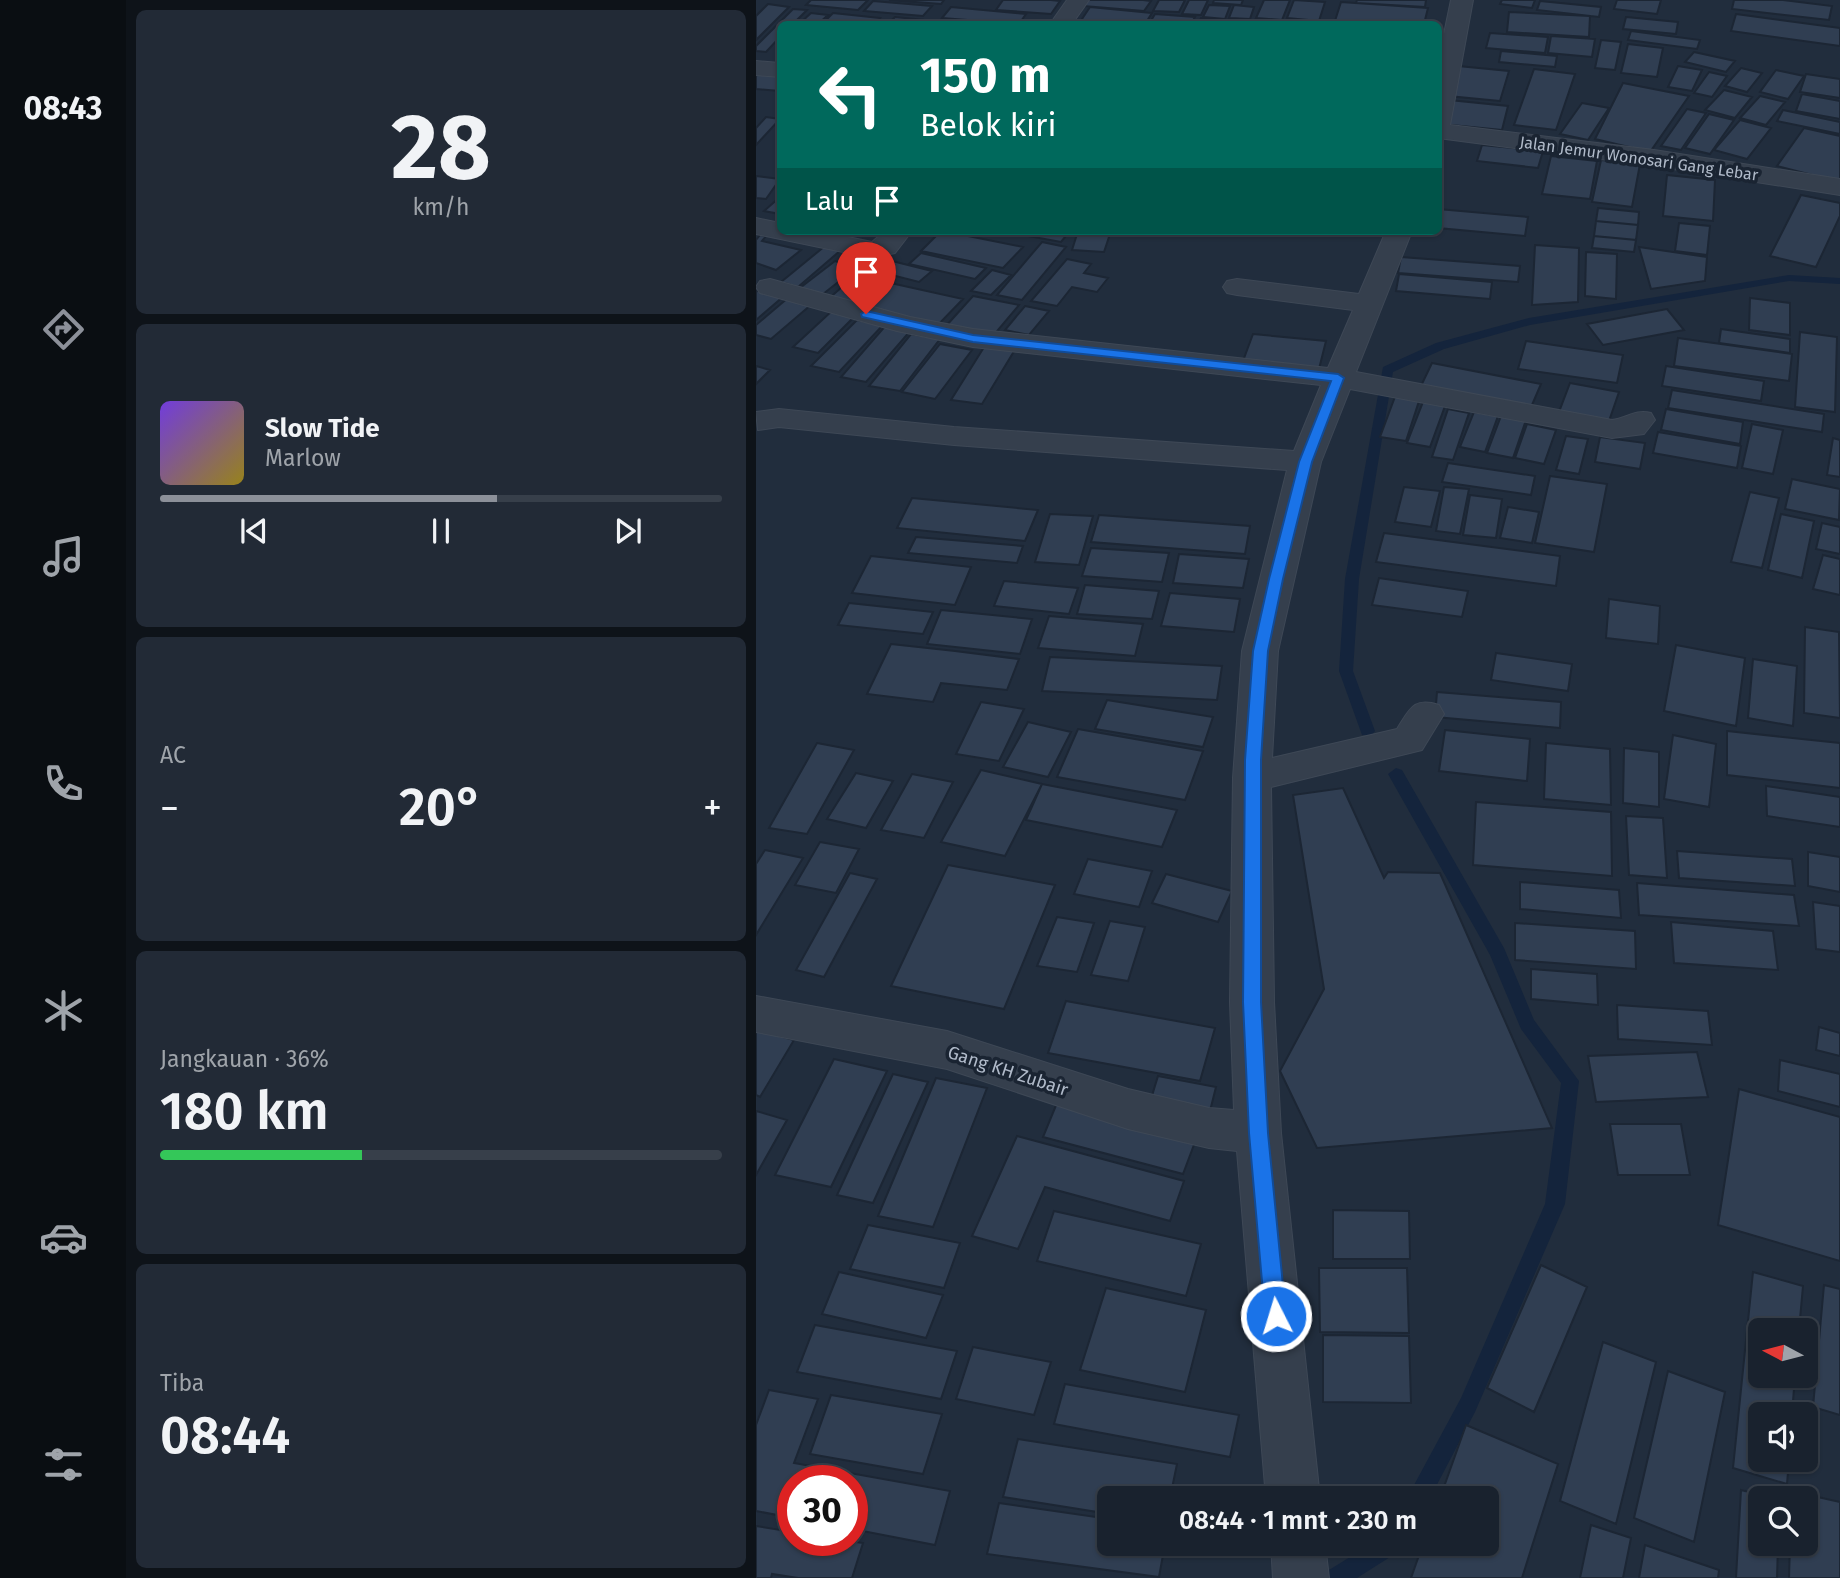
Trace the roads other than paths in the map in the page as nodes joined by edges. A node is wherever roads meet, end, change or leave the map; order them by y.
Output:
1 (1078, 0) edge
2 (1462, 0) edge
3 (1063, 21) edge
4 (756, 68) edge
5 (777, 70) edge
6 (1442, 107) edge
7 (1442, 129) edge
8 (1840, 187) edge
9 (756, 226) edge
10 (777, 230) edge
11 (800, 235) edge
12 (896, 235) edge
13 (1396, 235) edge
14 (770, 287) dead end
15 (1237, 288) dead end
16 (1368, 304) junction
17 (1352, 382) junction
18 (1640, 420) dead end
19 (758, 421) dead end
20 (1305, 462) junction
21 (1426, 714) dead end
22 (1252, 778) junction
23 (756, 1014) edge
24 (1258, 1133) junction
25 (1292, 1486) edge
26 (1299, 1556) edge
27 (1301, 1578) edge

1 - 3 street
2 - 6 street
4 - 5 street
7 - 8 street, Jalan Jemur Wonosari Gang Lebar
9 - 10 street
11 - 12 street
13 - 16 street
14 - 17 street
15 - 16 street
16 - 17 street
17 - 18 street
17 - 20 street
19 - 20 street
20 - 22 street
21 - 22 street
22 - 24 street
23 - 24 street, Gang KH Zubair
24 - 25 street
26 - 27 street

